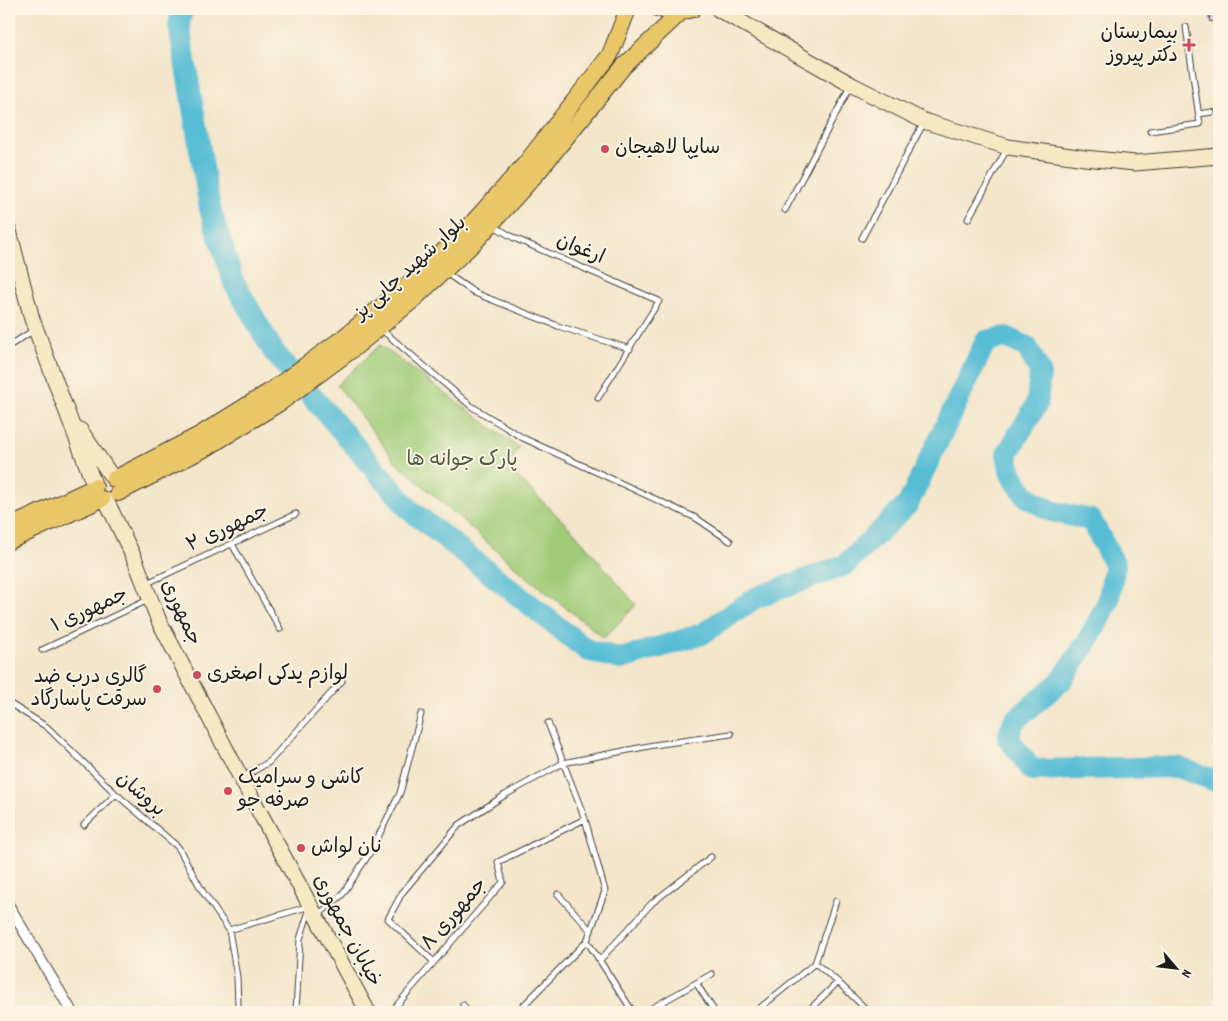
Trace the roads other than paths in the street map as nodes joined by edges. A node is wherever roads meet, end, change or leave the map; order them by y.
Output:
1 (628, 9) edge
2 (659, 9) edge
3 (718, 9) edge
4 (687, 10) edge
5 (1186, 27) dead end
6 (852, 85) junction
7 (1212, 112) dead end
8 (1199, 114) junction
9 (924, 121) junction
10 (1150, 131) dead end
11 (1008, 147) junction
12 (1219, 156) edge
13 (785, 210) dead end
14 (968, 219) dead end
15 (491, 224) junction
16 (9, 231) edge
17 (862, 238) dead end
18 (444, 271) junction
19 (379, 328) junction
20 (36, 329) junction
21 (9, 346) edge
22 (630, 349) junction
23 (324, 361) junction
24 (598, 398) dead end
25 (109, 490) junction
26 (296, 514) dead end
27 (9, 527) edge
28 (9, 541) edge
29 (730, 541) dead end
30 (232, 544) junction
31 (145, 584) junction
32 (150, 599) junction
33 (280, 629) dead end
34 (42, 650) dead end
35 (342, 681) dead end
36 (192, 682) joint
37 (9, 703) edge
38 (421, 714) dead end
39 (548, 723) dead end
40 (731, 734) dead end
41 (563, 763) junction
42 (242, 778) junction
43 (116, 794) junction
44 (585, 819) junction
45 (84, 825) dead end
46 (711, 857) dead end
47 (558, 894) dead end
48 (836, 902) dead end
49 (9, 906) edge
50 (313, 911) junction
51 (229, 930) junction
52 (591, 931) junction
53 (587, 941) junction
54 (600, 960) junction
55 (434, 962) junction
56 (815, 963) junction
57 (712, 974) dead end
58 (838, 982) junction
59 (696, 983) junction
60 (238, 1005) dead end
61 (463, 1006) dead end
62 (72, 1012) edge
63 (295, 1012) edge
64 (368, 1012) edge
65 (391, 1012) edge
66 (470, 1012) edge
67 (517, 1012) edge
68 (633, 1012) edge
69 (645, 1012) edge
70 (716, 1012) edge
71 (755, 1012) edge
72 (807, 1012) edge
73 (869, 1012) edge

1 - 23 main road, بلوار شهید چایی پز
2 - 4 main road
3 - 6 main road
4 - 15 main road, بلوار شهید چایی پز
5 - 8 lane
6 - 9 main road
6 - 13 lane
7 - 8 lane
8 - 10 lane
9 - 11 main road
9 - 17 lane
11 - 12 main road
11 - 14 lane
15 - 18 main road, بلوار شهید چایی پز
15 - 22 lane, ارغوان
16 - 20 main road, جمهوری
18 - 19 main road, بلوار شهید چایی پز
18 - 22 lane
19 - 23 main road, بلوار شهید چایی پز
19 - 29 lane
20 - 21 lane
20 - 25 main road, جمهوری
22 - 24 lane
23 - 25 main road, بلوار شهید چایی پز
25 - 27 main road
25 - 28 main road
25 - 31 main road, جمهوری
26 - 30 lane, جمهوری ۲
30 - 31 lane, جمهوری ۲
30 - 33 lane
31 - 32 main road, جمهوری
32 - 34 lane, جمهوری ۱
32 - 36 main road, جمهوری
35 - 42 lane
36 - 42 main road, خیابان جمهوری
37 - 43 lane, بروشان
38 - 50 lane
39 - 41 lane
40 - 41 lane
41 - 44 lane
41 - 55 lane
42 - 50 main road, خیابان جمهوری
43 - 45 lane
43 - 51 lane, بروشان
44 - 52 lane
44 - 55 lane, جمهوری ۸
46 - 54 lane
47 - 52 lane
48 - 56 lane
49 - 62 street
50 - 51 lane
50 - 63 lane
50 - 64 main road, خیابان جمهوری
51 - 60 lane
52 - 53 lane
53 - 54 lane
53 - 67 lane
54 - 68 lane
55 - 65 lane, جمهوری ۸
56 - 58 lane
56 - 71 lane
57 - 59 lane
58 - 72 lane
58 - 73 lane
59 - 69 lane
59 - 70 lane
61 - 66 lane

